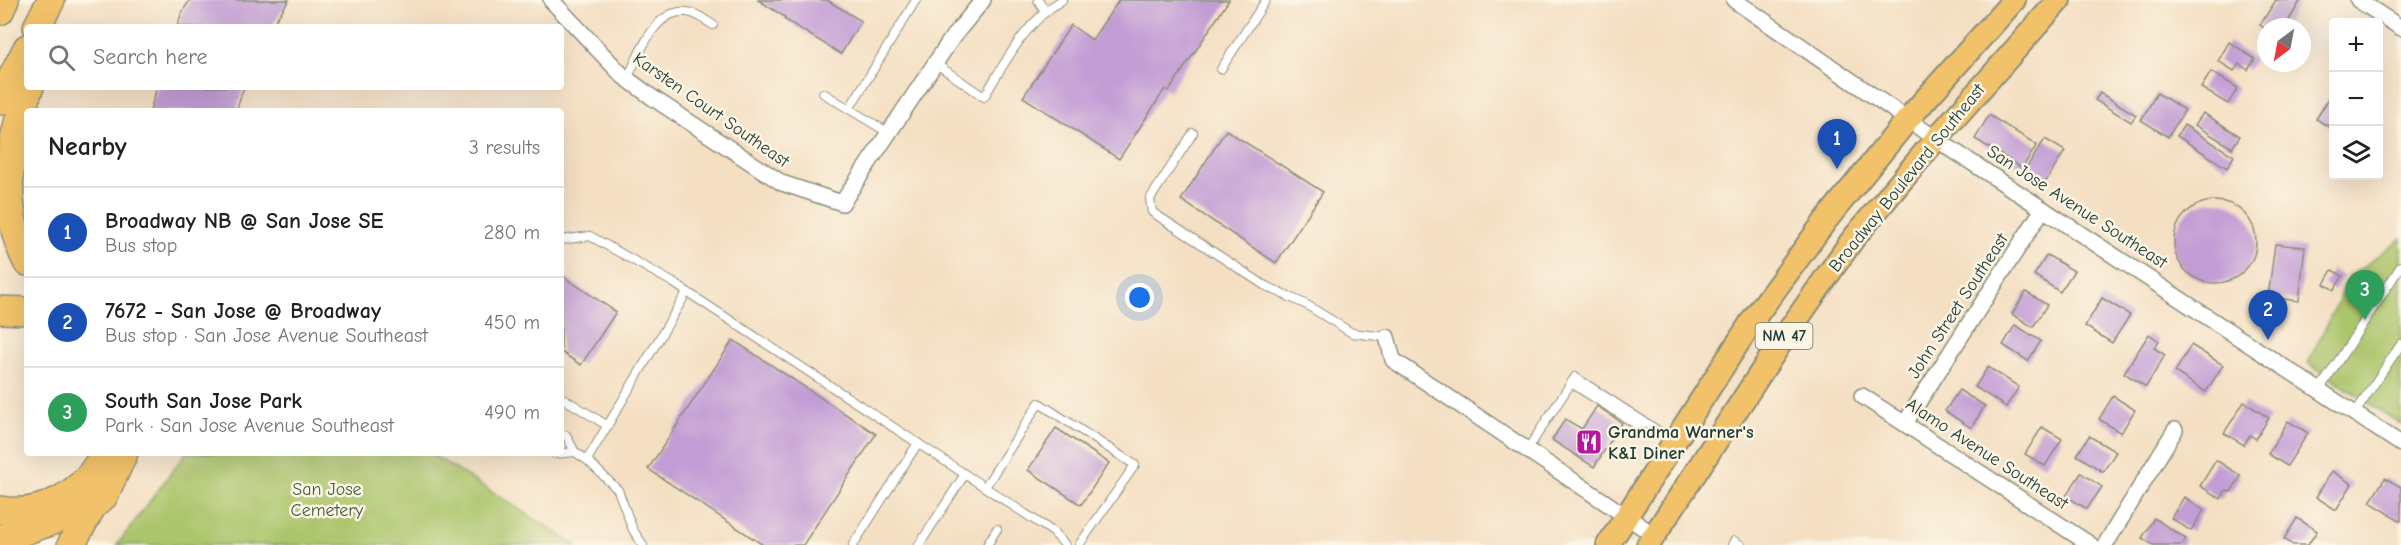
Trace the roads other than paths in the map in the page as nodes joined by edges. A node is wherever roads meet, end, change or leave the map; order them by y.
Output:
1 (5, 0) edge
2 (51, 0) edge
3 (65, 0) edge
4 (551, 0) edge
5 (916, 0) edge
6 (983, 0) edge
7 (1038, 0) edge
8 (1062, 0) edge
9 (1266, 0) edge
10 (1734, 0) edge
11 (2014, 0) edge
12 (2059, 0) edge
13 (2358, 0) edge
14 (0, 11) edge
15 (1045, 11) junction
16 (2399, 22) edge
17 (39, 24) edge
18 (55, 24) edge
19 (713, 25) dead end
20 (24, 54) edge
21 (935, 63) junction
22 (1221, 69) dead end
23 (627, 79) junction
24 (29, 90) edge
25 (824, 93) dead end
26 (0, 101) edge
27 (849, 109) junction
28 (1908, 119) junction
29 (889, 133) junction
30 (1193, 133) dead end
31 (1936, 139) junction
32 (2043, 209) junction
33 (564, 240) edge
34 (24, 259) edge
35 (2401, 266) edge
36 (687, 292) junction
37 (0, 310) edge
38 (24, 311) edge
39 (1754, 318) junction
40 (1387, 338) joint
41 (1783, 339) junction
42 (2401, 344) edge
43 (2319, 390) junction
44 (1862, 396) dead end
45 (564, 399) edge
46 (2355, 413) junction
47 (1905, 423) junction
48 (608, 426) junction
49 (2175, 430) dead end
50 (567, 435) dead end
51 (1675, 442) junction
52 (918, 443) junction
53 (2401, 444) edge
54 (1527, 450) junction
55 (575, 452) junction
56 (564, 453) edge
57 (102, 456) edge
58 (123, 456) edge
59 (587, 460) junction
60 (965, 474) junction
61 (985, 487) junction
62 (92, 507) junction
63 (0, 510) edge
64 (1625, 516) junction
65 (997, 529) dead end
66 (0, 538) edge
67 (1651, 540) edge
68 (70, 545) edge
69 (644, 545) edge
70 (853, 545) edge
71 (919, 545) edge
72 (987, 545) edge
73 (1065, 545) edge
74 (1079, 545) edge
75 (1608, 545) edge
76 (1732, 545) edge
77 (1741, 545) edge
78 (2091, 545) edge
79 (2105, 545) edge

1 - 14 highway
2 - 17 highway
3 - 18 highway
4 - 23 street, Karsten Court Southeast
5 - 27 lane
6 - 21 street, Karsten Court Southeast
7 - 15 lane
8 - 15 lane
9 - 22 lane
10 - 28 street, San Jose Avenue Southeast
11 - 28 main road, Broadway Boulevard Southeast / NM 47
12 - 31 main road, Broadway Boulevard Southeast / NM 47
13 - 16 street
15 - 21 lane
19 - 23 lane
20 - 26 highway
21 - 29 street, Karsten Court Southeast
23 - 29 street, Karsten Court Southeast
24 - 34 highway
25 - 27 lane
27 - 29 lane
28 - 31 street, San Jose Avenue Southeast
28 - 39 main road, Broadway Boulevard Southeast / NM 47
30 - 40 lane
31 - 32 street, San Jose Avenue Southeast
31 - 41 main road, Broadway Boulevard Southeast / NM 47
32 - 43 street, San Jose Avenue Southeast
32 - 47 street, John Street Southeast
33 - 36 lane
35 - 43 lane
36 - 48 lane
36 - 52 lane
37 - 38 highway
39 - 41 lane
39 - 51 main road, Broadway Boulevard Southeast / NM 47
40 - 54 street
41 - 67 main road, Broadway Boulevard Southeast / NM 47
42 - 46 lane
43 - 46 street, San Jose Avenue Southeast
44 - 47 street, Alamo Avenue Southeast
45 - 48 lane
46 - 53 street, San Jose Avenue Southeast
47 - 78 street, Alamo Avenue Southeast
48 - 59 lane
49 - 79 street
50 - 55 lane
51 - 54 lane
51 - 64 main road, Broadway Boulevard Southeast / NM 47
52 - 60 lane
52 - 70 lane
54 - 64 street
55 - 56 lane
55 - 59 lane
57 - 63 highway
58 - 62 highway
59 - 69 lane
60 - 61 lane
60 - 71 lane
61 - 73 lane
61 - 74 lane
62 - 66 highway
62 - 68 highway
64 - 67 street
64 - 75 main road, Broadway Boulevard Southeast / NM 47
65 - 72 lane
76 - 77 lane

